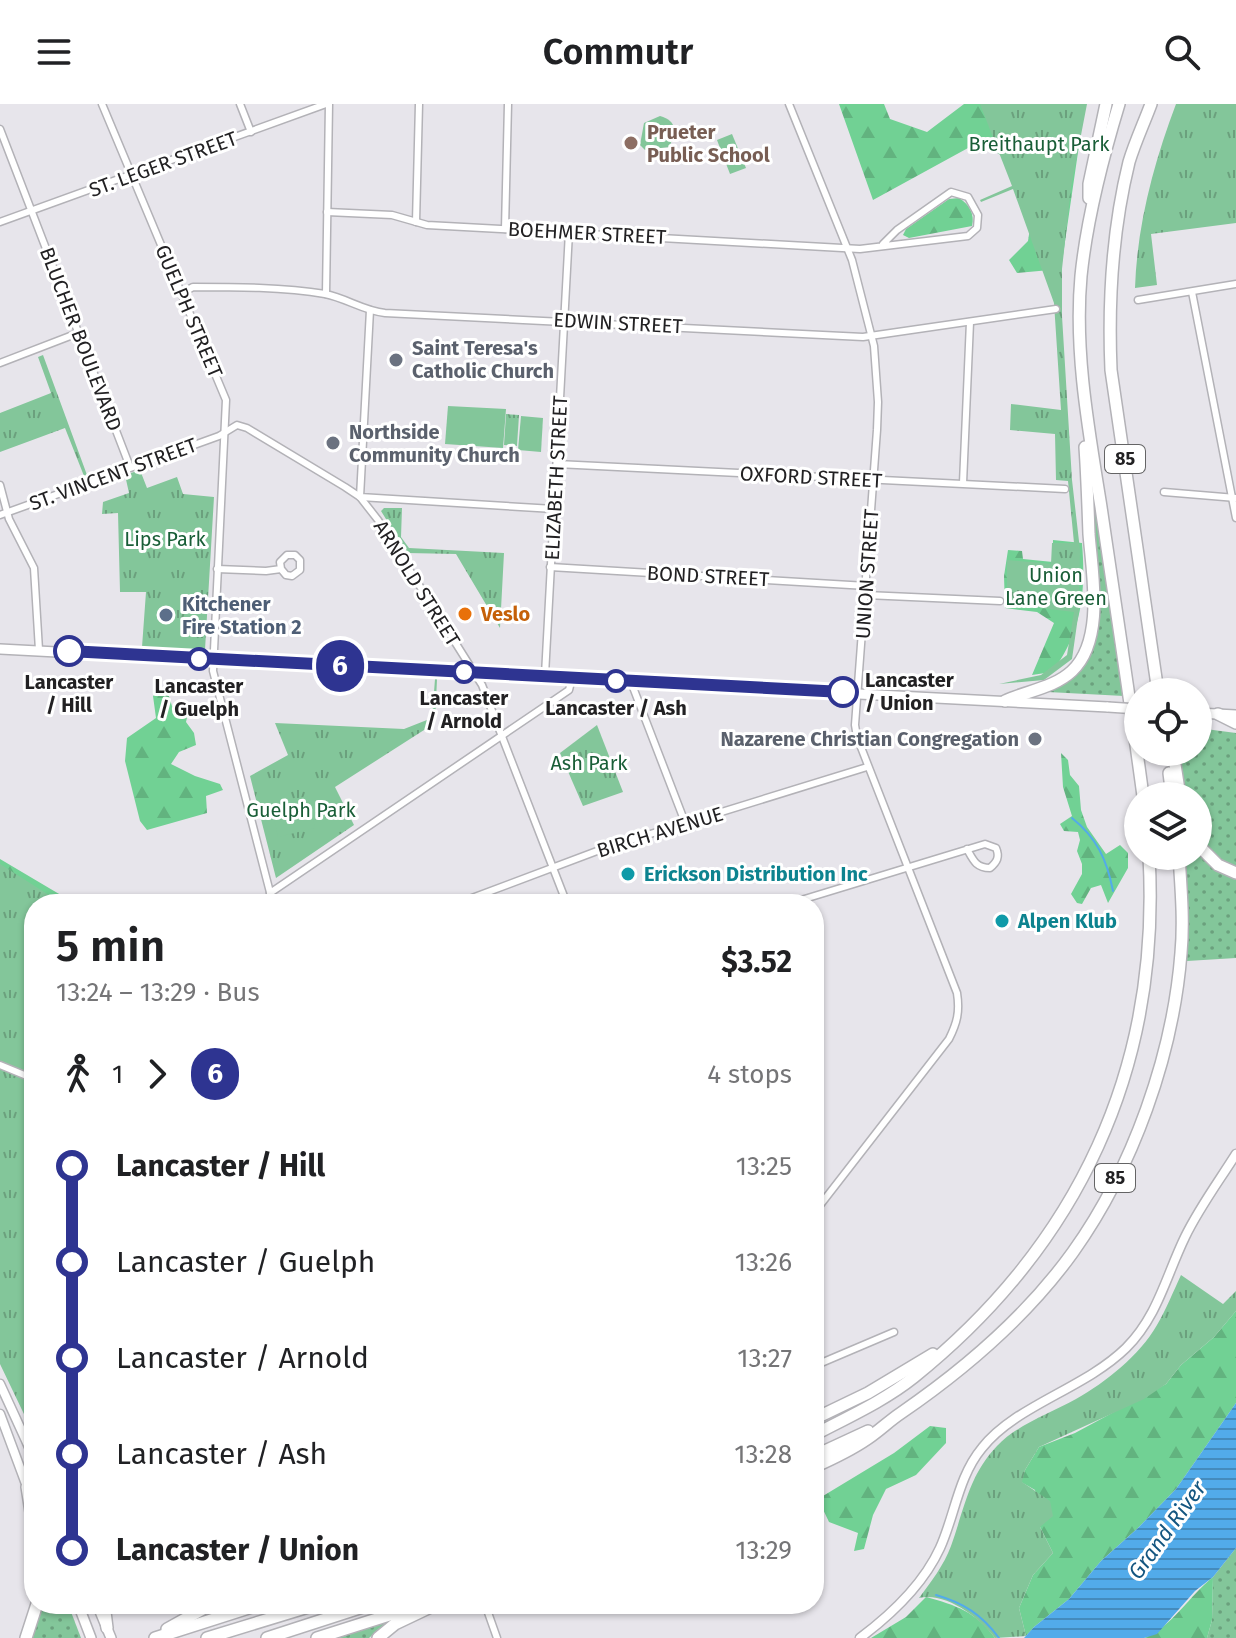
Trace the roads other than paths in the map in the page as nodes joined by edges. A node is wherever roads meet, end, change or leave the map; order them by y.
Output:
1 (102, 104) edge
2 (240, 104) edge
3 (328, 104) edge
4 (419, 104) edge
5 (508, 104) edge
6 (789, 104) edge
7 (1106, 104) edge
8 (1119, 104) edge
9 (1151, 104) edge
10 (0, 129) edge
11 (251, 132) junction
12 (130, 176) junction
13 (31, 211) junction
14 (327, 212) junction
15 (0, 222) edge
16 (416, 222) junction
17 (1089, 222) junction
18 (505, 229) junction
19 (569, 232) junction
20 (883, 244) junction
21 (847, 247) junction
22 (1236, 284) edge
23 (1192, 292) junction
24 (182, 293) junction
25 (326, 294) junction
26 (1138, 300) dead end
27 (1056, 309) dead end
28 (370, 310) junction
29 (564, 320) junction
30 (970, 322) junction
31 (78, 333) junction
32 (872, 336) junction
33 (0, 363) edge
34 (1085, 386) junction
35 (225, 432) junction
36 (557, 464) junction
37 (130, 467) junction
38 (874, 480) junction
39 (963, 483) junction
40 (0, 485) edge
41 (1065, 489) dead end
42 (1164, 492) dead end
43 (360, 497) junction
44 (1234, 498) edge
45 (554, 509) junction
46 (3, 513) edge
47 (1236, 518) edge
48 (550, 567) junction
49 (217, 569) junction
50 (281, 569) dead end
51 (867, 586) junction
52 (866, 595) junction
53 (1000, 601) dead end
54 (0, 649) edge
55 (39, 650) junction
56 (213, 660) junction
57 (474, 673) junction
58 (545, 675) junction
59 (572, 678) junction
60 (1158, 678) edge
61 (631, 682) junction
62 (858, 693) junction
63 (1005, 701) junction
64 (1124, 708) edge
65 (1212, 714) edge
66 (1218, 714) junction
67 (1236, 715) edge
68 (1236, 723) edge
69 (503, 736) junction
70 (867, 767) junction
71 (1141, 782) edge
72 (686, 825) junction
73 (967, 849) junction
74 (1212, 859) edge
75 (552, 866) junction
76 (907, 867) junction
77 (1149, 870) edge
78 (1180, 870) edge
79 (1236, 873) edge
80 (270, 893) joint
81 (481, 894) edge
82 (563, 894) edge
83 (820, 894) edge
84 (0, 1065) edge
85 (24, 1075) edge
86 (1236, 1154) edge
87 (824, 1200) edge
88 (894, 1332) dead end
89 (948, 1347) junction
90 (824, 1362) edge
91 (0, 1384) edge
92 (0, 1414) edge
93 (824, 1414) edge
94 (891, 1419) junction
95 (824, 1430) edge
96 (24, 1436) edge
97 (824, 1451) edge
98 (824, 1462) edge
99 (24, 1479) edge
100 (34, 1614) edge
101 (82, 1614) edge
102 (101, 1614) edge
103 (193, 1614) edge
104 (230, 1614) edge
105 (285, 1614) edge
106 (341, 1614) edge
107 (393, 1614) edge
108 (416, 1614) edge
109 (489, 1614) edge
110 (109, 1633) edge
111 (90, 1635) edge
112 (26, 1638) edge
113 (148, 1638) edge
114 (155, 1638) edge
115 (207, 1638) edge
116 (267, 1638) edge
117 (317, 1638) edge
118 (378, 1638) edge
119 (497, 1638) edge
120 (860, 1638) edge

1 - 12 street, GUELPH STREET
2 - 11 street
3 - 11 street, ST. LEGER STREET
3 - 14 street
4 - 16 street
5 - 18 street
6 - 21 street, UNION STREET
7 - 17 highway
8 - 17 highway, 85
9 - 60 highway, 85
10 - 13 street, BLUCHER BOULEVARD
11 - 12 street, ST. LEGER STREET
12 - 13 street, ST. LEGER STREET
12 - 24 street, GUELPH STREET
13 - 15 street, ST. LEGER STREET
13 - 31 street, BLUCHER BOULEVARD
14 - 16 street, BOEHMER STREET
14 - 25 street
16 - 18 street, BOEHMER STREET
17 - 34 highway, 85
18 - 19 street, BOEHMER STREET
19 - 21 street, BOEHMER STREET
19 - 29 street, ELIZABETH STREET
20 - 20 street, BOEHMER STREET
20 - 21 street, BOEHMER STREET
21 - 32 street, UNION STREET
22 - 23 street
23 - 26 street
23 - 44 street
24 - 25 street, EDWIN STREET
24 - 35 street, GUELPH STREET
25 - 28 street, EDWIN STREET
27 - 30 street, EDWIN STREET
28 - 29 street, EDWIN STREET
28 - 43 street
29 - 32 street, EDWIN STREET
29 - 36 street, ELIZABETH STREET
30 - 32 street, EDWIN STREET
30 - 39 street
31 - 33 street
31 - 37 street, BLUCHER BOULEVARD
32 - 38 street, UNION STREET
34 - 63 highway
34 - 71 highway, 85
35 - 37 street, ST. VINCENT STREET
35 - 43 street, ARNOLD STREET
35 - 49 street, GUELPH STREET
36 - 38 street, OXFORD STREET
36 - 45 street, ELIZABETH STREET
37 - 46 street, ST. VINCENT STREET
38 - 39 street, OXFORD STREET
38 - 51 street, UNION STREET
39 - 41 street, OXFORD STREET
40 - 46 street
42 - 44 street
43 - 45 street
43 - 57 street, ARNOLD STREET
44 - 47 street
45 - 48 street, ELIZABETH STREET
46 - 55 street
48 - 51 street, BOND STREET
48 - 58 street, ELIZABETH STREET
49 - 50 street
49 - 56 street, GUELPH STREET
51 - 52 street, UNION STREET
52 - 53 street
52 - 62 street, UNION STREET
54 - 55 main road
55 - 56 main road
56 - 57 main road
56 - 80 street, GUELPH STREET
57 - 58 main road
57 - 69 street, ARNOLD STREET
58 - 59 main road
59 - 61 main road
59 - 69 street
61 - 62 main road
61 - 72 street
62 - 63 main road
62 - 70 street, UNION STREET
63 - 64 main road, bridge
65 - 66 main road
66 - 67 main road
66 - 68 highway
69 - 75 street, ARNOLD STREET
69 - 80 street
70 - 72 street, BIRCH AVENUE
70 - 76 street, UNION STREET
72 - 75 street, BIRCH AVENUE
73 - 73 street
73 - 76 street
74 - 79 highway
75 - 81 street, BIRCH AVENUE
75 - 82 street, ARNOLD STREET
76 - 83 street
76 - 87 street, UNION STREET
77 - 89 highway, 85
78 - 94 highway, 85
84 - 85 street
86 - 120 street
88 - 90 street
89 - 93 highway, 85
89 - 95 highway, 85
91 - 96 street
92 - 99 street
94 - 97 highway, 85
94 - 98 highway, 85
100 - 112 highway
101 - 111 main road
102 - 110 main road
103 - 113 highway
104 - 114 highway
105 - 115 highway
106 - 116 highway
107 - 117 highway
108 - 118 highway
109 - 119 street

